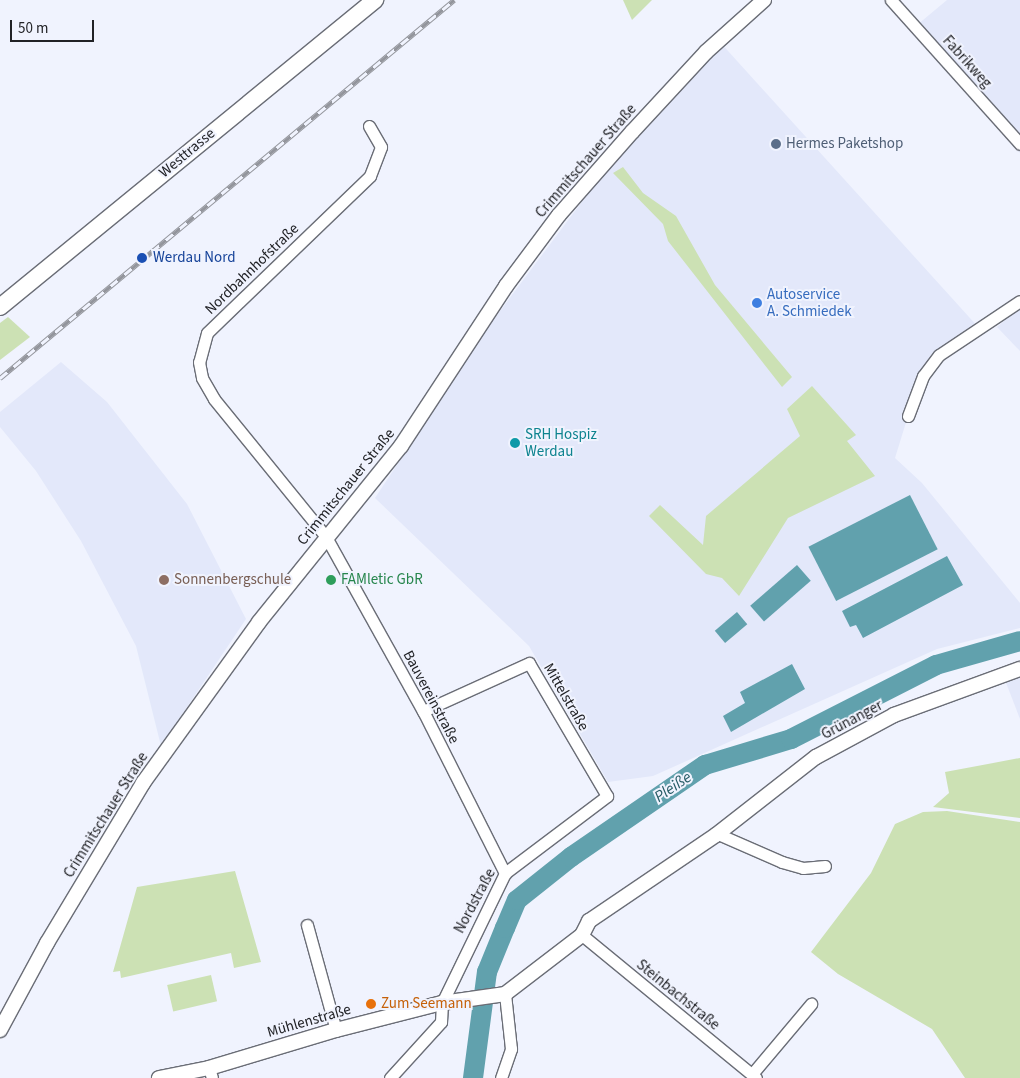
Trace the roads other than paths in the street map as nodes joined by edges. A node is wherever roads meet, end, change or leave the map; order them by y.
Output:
1 (375, 0) edge
2 (764, 0) edge
3 (891, 0) edge
4 (369, 126) dead end
5 (1020, 144) edge
6 (1020, 301) edge
7 (0, 307) edge
8 (908, 416) dead end
9 (326, 537) junction
10 (1020, 669) edge
11 (423, 711) junction
12 (606, 796) joint
13 (718, 834) junction
14 (825, 866) dead end
15 (505, 873) junction
16 (307, 925) dead end
17 (582, 935) junction
18 (500, 995) junction
19 (442, 1003) junction
20 (811, 1004) dead end
21 (0, 1030) edge
22 (336, 1030) junction
23 (210, 1073) edge
24 (754, 1076) edge
25 (159, 1078) edge
26 (390, 1078) edge
27 (501, 1078) edge

1 - 7 main road, Westtrasse
2 - 9 street, Crimmitschauer Straße
3 - 5 street, Fabrikweg
4 - 9 street, Nordbahnhofstraße
6 - 8 street
9 - 11 street, Bauvereinstraße
9 - 21 street, Crimmitschauer Straße
10 - 13 street, Grünanger
11 - 12 street, Mittelstraße
11 - 15 street, Bauvereinstraße
12 - 15 street, Nordstraße
13 - 14 street
13 - 17 street, Grünanger
15 - 19 street, Nordstraße
16 - 22 street
17 - 18 street, Grünanger
17 - 24 street, Steinbachstraße
18 - 19 street, Mühlenstraße
18 - 27 street
19 - 22 street, Mühlenstraße
19 - 26 street, Nordstraße
20 - 24 street
22 - 23 street, Mühlenstraße
23 - 25 street, Mühlenstraße

